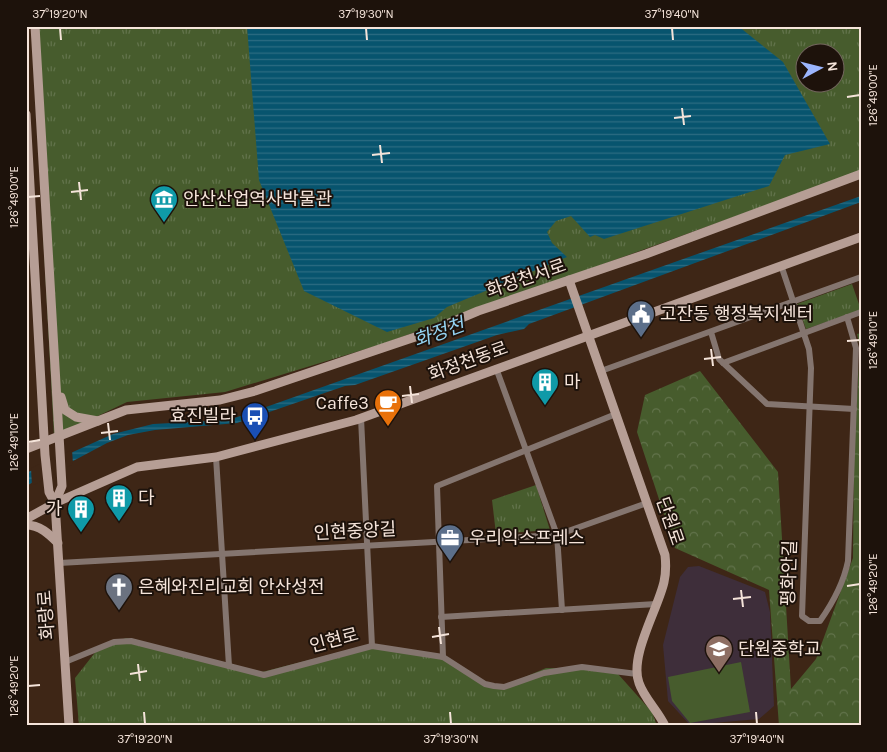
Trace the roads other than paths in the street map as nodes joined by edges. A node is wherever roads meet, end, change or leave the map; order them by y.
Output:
1 (35, 26) edge
2 (26, 114) edge
3 (861, 174) edge
4 (861, 236) edge
5 (781, 265) junction
6 (861, 277) edge
7 (570, 284) junction
8 (793, 301) junction
9 (861, 312) edge
10 (847, 317) junction
11 (711, 332) junction
12 (804, 332) junction
13 (589, 336) junction
14 (722, 363) junction
15 (496, 368) junction
16 (601, 372) junction
17 (55, 375) junction
18 (810, 406) junction
19 (854, 409) junction
20 (616, 414) junction
21 (361, 418) junction
22 (98, 422) junction
23 (59, 437) junction
24 (45, 442) junction
25 (26, 449) edge
26 (526, 450) junction
27 (216, 458) junction
28 (55, 503) junction
29 (647, 503) junction
30 (26, 519) edge
31 (26, 525) edge
32 (557, 535) junction
33 (439, 542) junction
34 (58, 543) junction
35 (367, 546) junction
36 (222, 554) junction
37 (59, 563) junction
38 (656, 604) junction
39 (562, 610) junction
40 (441, 617) junction
41 (372, 646) junction
42 (443, 657) junction
43 (65, 662) junction
44 (229, 666) junction
45 (637, 674) junction
46 (69, 726) edge
47 (665, 726) edge

1 - 17 street, 화랑로
2 - 24 street, 화랑로
3 - 7 street, 화정천서로
4 - 5 street, 화정천동로
5 - 8 street, 평화안길
5 - 13 street, 화정천동로
6 - 8 street
7 - 13 street, 단원로
7 - 22 street, 화정천서로
8 - 11 street
8 - 12 street, 평화안길
9 - 10 street
10 - 12 street
10 - 19 street, 평화안길
11 - 14 street
11 - 16 street
12 - 14 street
12 - 18 street, 평화안길
13 - 15 street, 화정천동로
13 - 16 street, 단원로
14 - 18 street
15 - 21 street, 화정천동로
15 - 26 street
16 - 20 street, 단원로
17 - 22 street
17 - 23 street, 화랑로
18 - 19 street
18 - 19 street, 평화안길
20 - 26 street
20 - 29 street, 단원로
21 - 27 street, 화정천동로
21 - 35 street
22 - 23 street, 화정천서로
23 - 24 street, 화정천서로
23 - 28 street, 화랑로
24 - 25 street, 화정천서로
24 - 28 street, 화랑로
26 - 32 street
26 - 33 street
27 - 28 street, 화정천동로
27 - 36 street
28 - 30 street, 화정천동로
28 - 34 street, 화랑로
29 - 32 street, 인현중앙길
29 - 38 street, 단원로
31 - 34 street
32 - 33 street, 인현중앙길
32 - 39 street
33 - 35 street, 인현중앙길
33 - 40 street
34 - 37 street, 화랑로
35 - 36 street, 인현중앙길
35 - 41 street
36 - 37 street, 인현중앙길
36 - 44 street
37 - 43 street, 화랑로
38 - 39 street
38 - 45 street, 단원로
39 - 40 street
40 - 42 street
41 - 42 street, 인현로
41 - 44 street, 인현로
42 - 45 street, 인현로
43 - 44 street, 인현로
43 - 46 street, 화랑로
45 - 47 street

